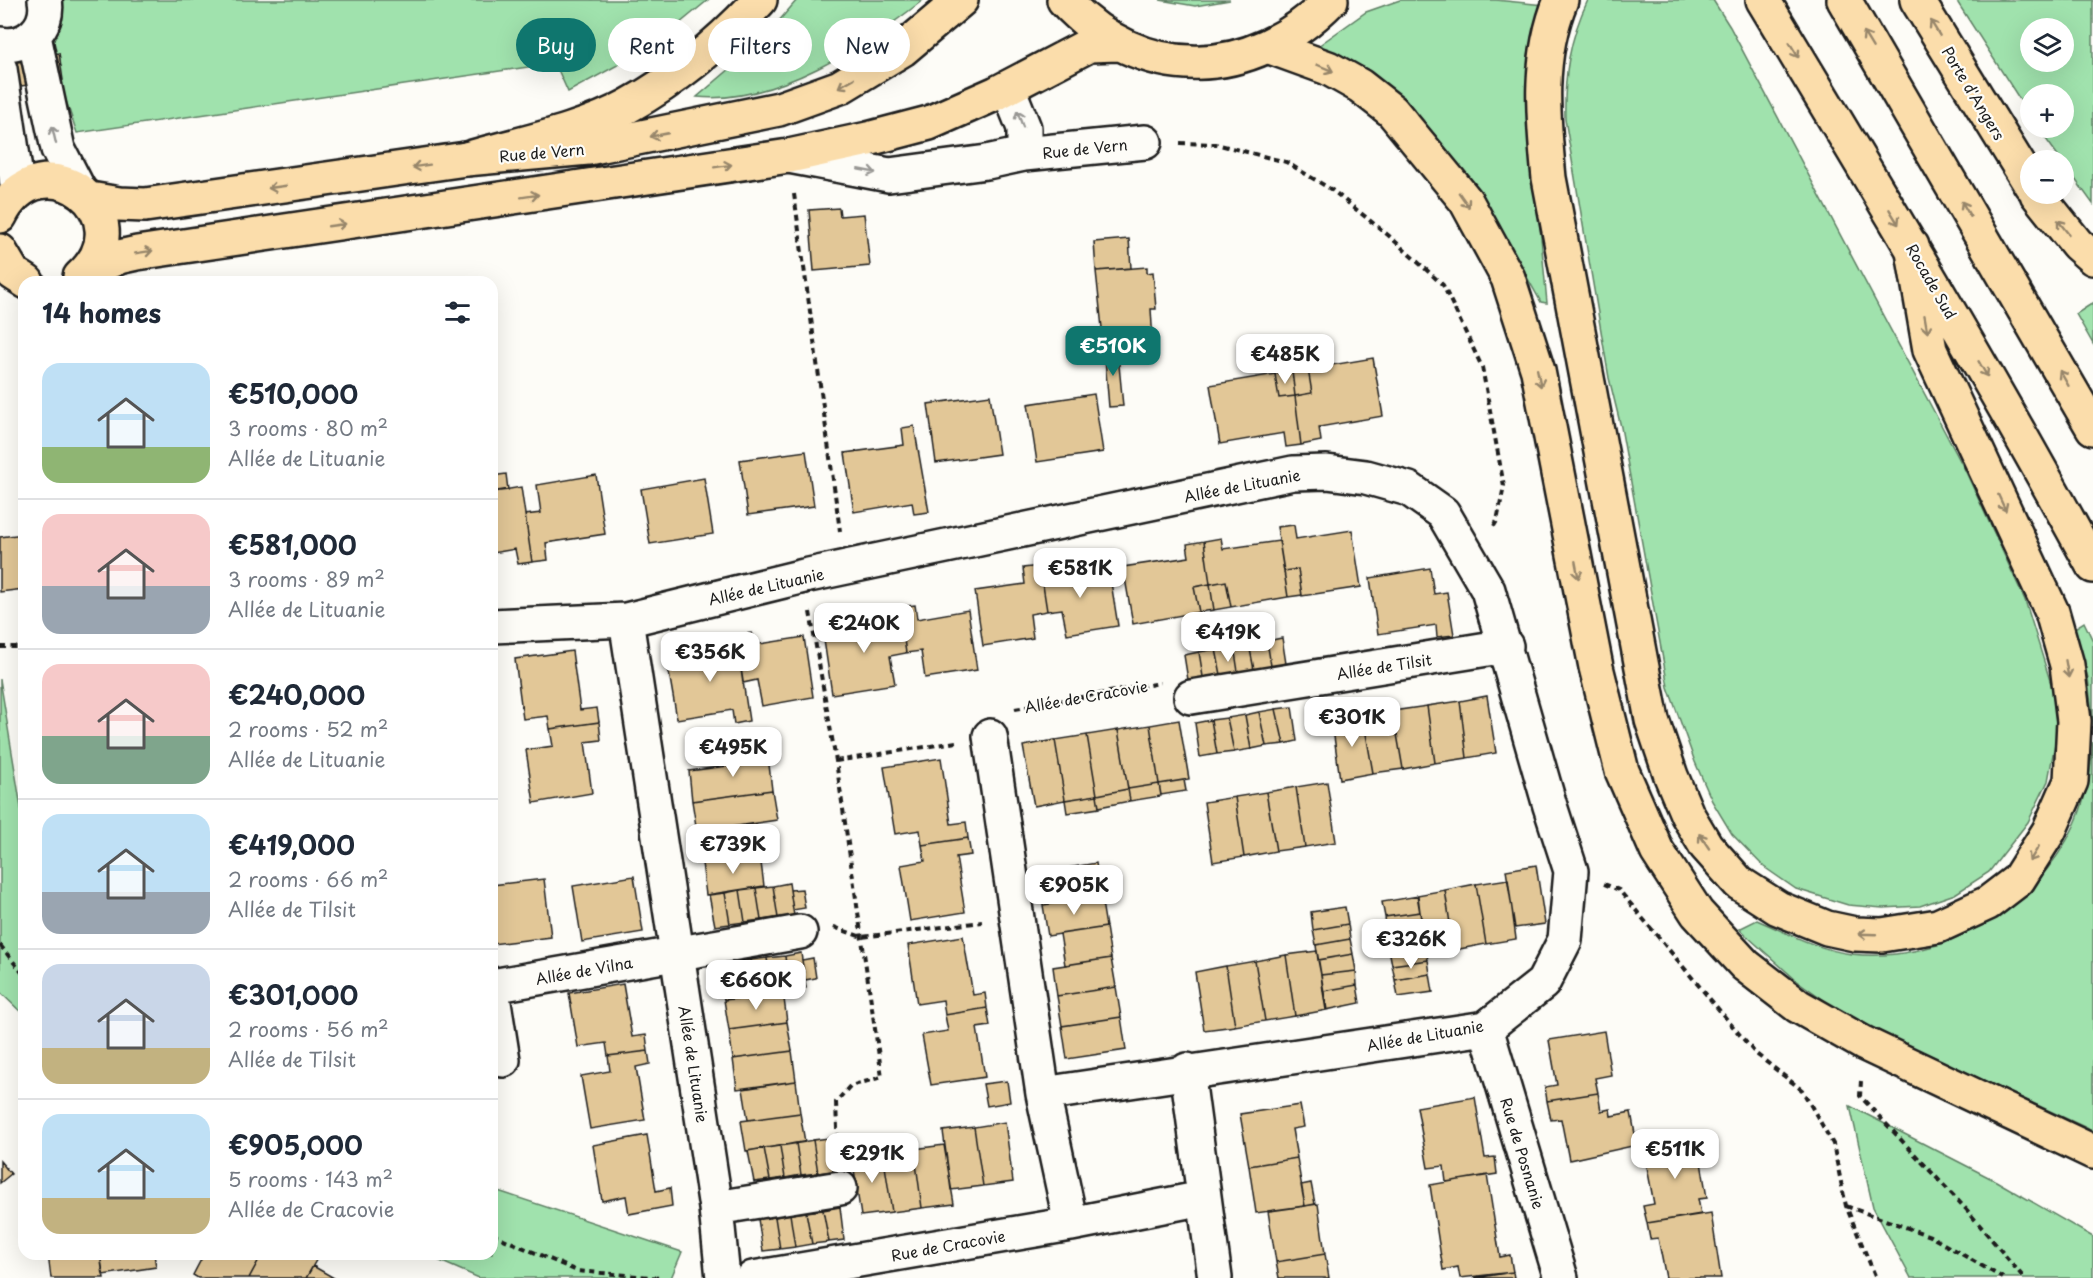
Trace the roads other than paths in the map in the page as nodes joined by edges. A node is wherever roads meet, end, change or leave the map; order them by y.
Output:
1 (45, 0) edge
2 (760, 0) edge
3 (961, 0) edge
4 (1065, 0) edge
5 (1331, 0) edge
6 (1561, 0) edge
7 (1763, 0) edge
8 (1844, 0) edge
9 (1917, 0) edge
10 (34, 36) junction
11 (0, 44) edge
12 (1118, 44) junction
13 (1270, 47) junction
14 (0, 69) edge
15 (1008, 88) junction
16 (1145, 142) road end
17 (1024, 154) junction
18 (789, 156) junction
19 (466, 159) junction
20 (2020, 167) edge
21 (84, 194) junction
22 (9, 204) edge
23 (2045, 204) edge
24 (1912, 246) junction
25 (0, 251) edge
26 (2093, 258) edge
27 (18, 276) edge
28 (80, 276) edge
29 (0, 279) edge
30 (18, 281) edge
31 (2093, 428) edge
32 (2093, 566) edge
33 (626, 620) junction
34 (498, 626) edge
35 (1506, 646) junction
36 (1191, 697) road end
37 (990, 736) road end
38 (800, 932) dead end
39 (677, 954) junction
40 (498, 987) edge
41 (498, 1027) edge
42 (1486, 1028) junction
43 (503, 1060) dead end
44 (1187, 1070) junction
45 (1043, 1094) junction
46 (2093, 1152) edge
47 (840, 1188) road end
48 (1203, 1198) junction
49 (716, 1208) junction
50 (1071, 1224) junction
51 (723, 1278) edge
52 (753, 1278) edge
53 (1215, 1278) edge
54 (1561, 1278) edge

1 - 10 street
2 - 19 main road
3 -> 19 main road, Rue de Vern
4 - 12 main road
5 - 13 main road
24 -> 6 main road
7 -> 24 main road, Rocade Sud
31 -> 8 main road
20 -> 9 main road, Porte d'Angers
10 - 11 street
21 -> 10 street
12 - 13 main road
12 - 15 main road, Rue de Vern
13 -> 46 main road
14 - 22 street
17 -> 15 street, Rue de Vern
15 - 18 main road, Rue de Vern
16 - 17 street, Rue de Vern
18 -> 17 street, Rue de Vern
28 -> 18 main road, Rue de Vern
19 -> 21 main road, Rue de Vern
21 - 22 main road, Rue de Vern
21 - 28 main road, Rue de Vern
26 -> 23 main road
24 -> 32 main road, Rocade Sud
25 - 27 main road
29 - 30 main road
33 - 34 street
33 - 35 street, Allée de Lituanie
33 - 39 street, Allée de Lituanie
35 - 36 street, Allée de Tilsit
35 - 42 street, Allée de Lituanie
37 - 45 street
38 - 39 street, Allée de Vilna
39 - 40 street, Allée de Vilna
39 - 49 street, Allée de Lituanie
41 - 43 street, Allée de Vilna
42 - 44 street, Allée de Lituanie
42 - 54 street, Rue de Posnanie
44 - 45 street, Allée de Lituanie
44 - 48 street
45 - 50 street
47 - 49 street
48 - 50 street, Rue de Cracovie
48 - 53 street
49 - 51 street, Allée de Lituanie
50 - 52 street, Rue de Cracovie

